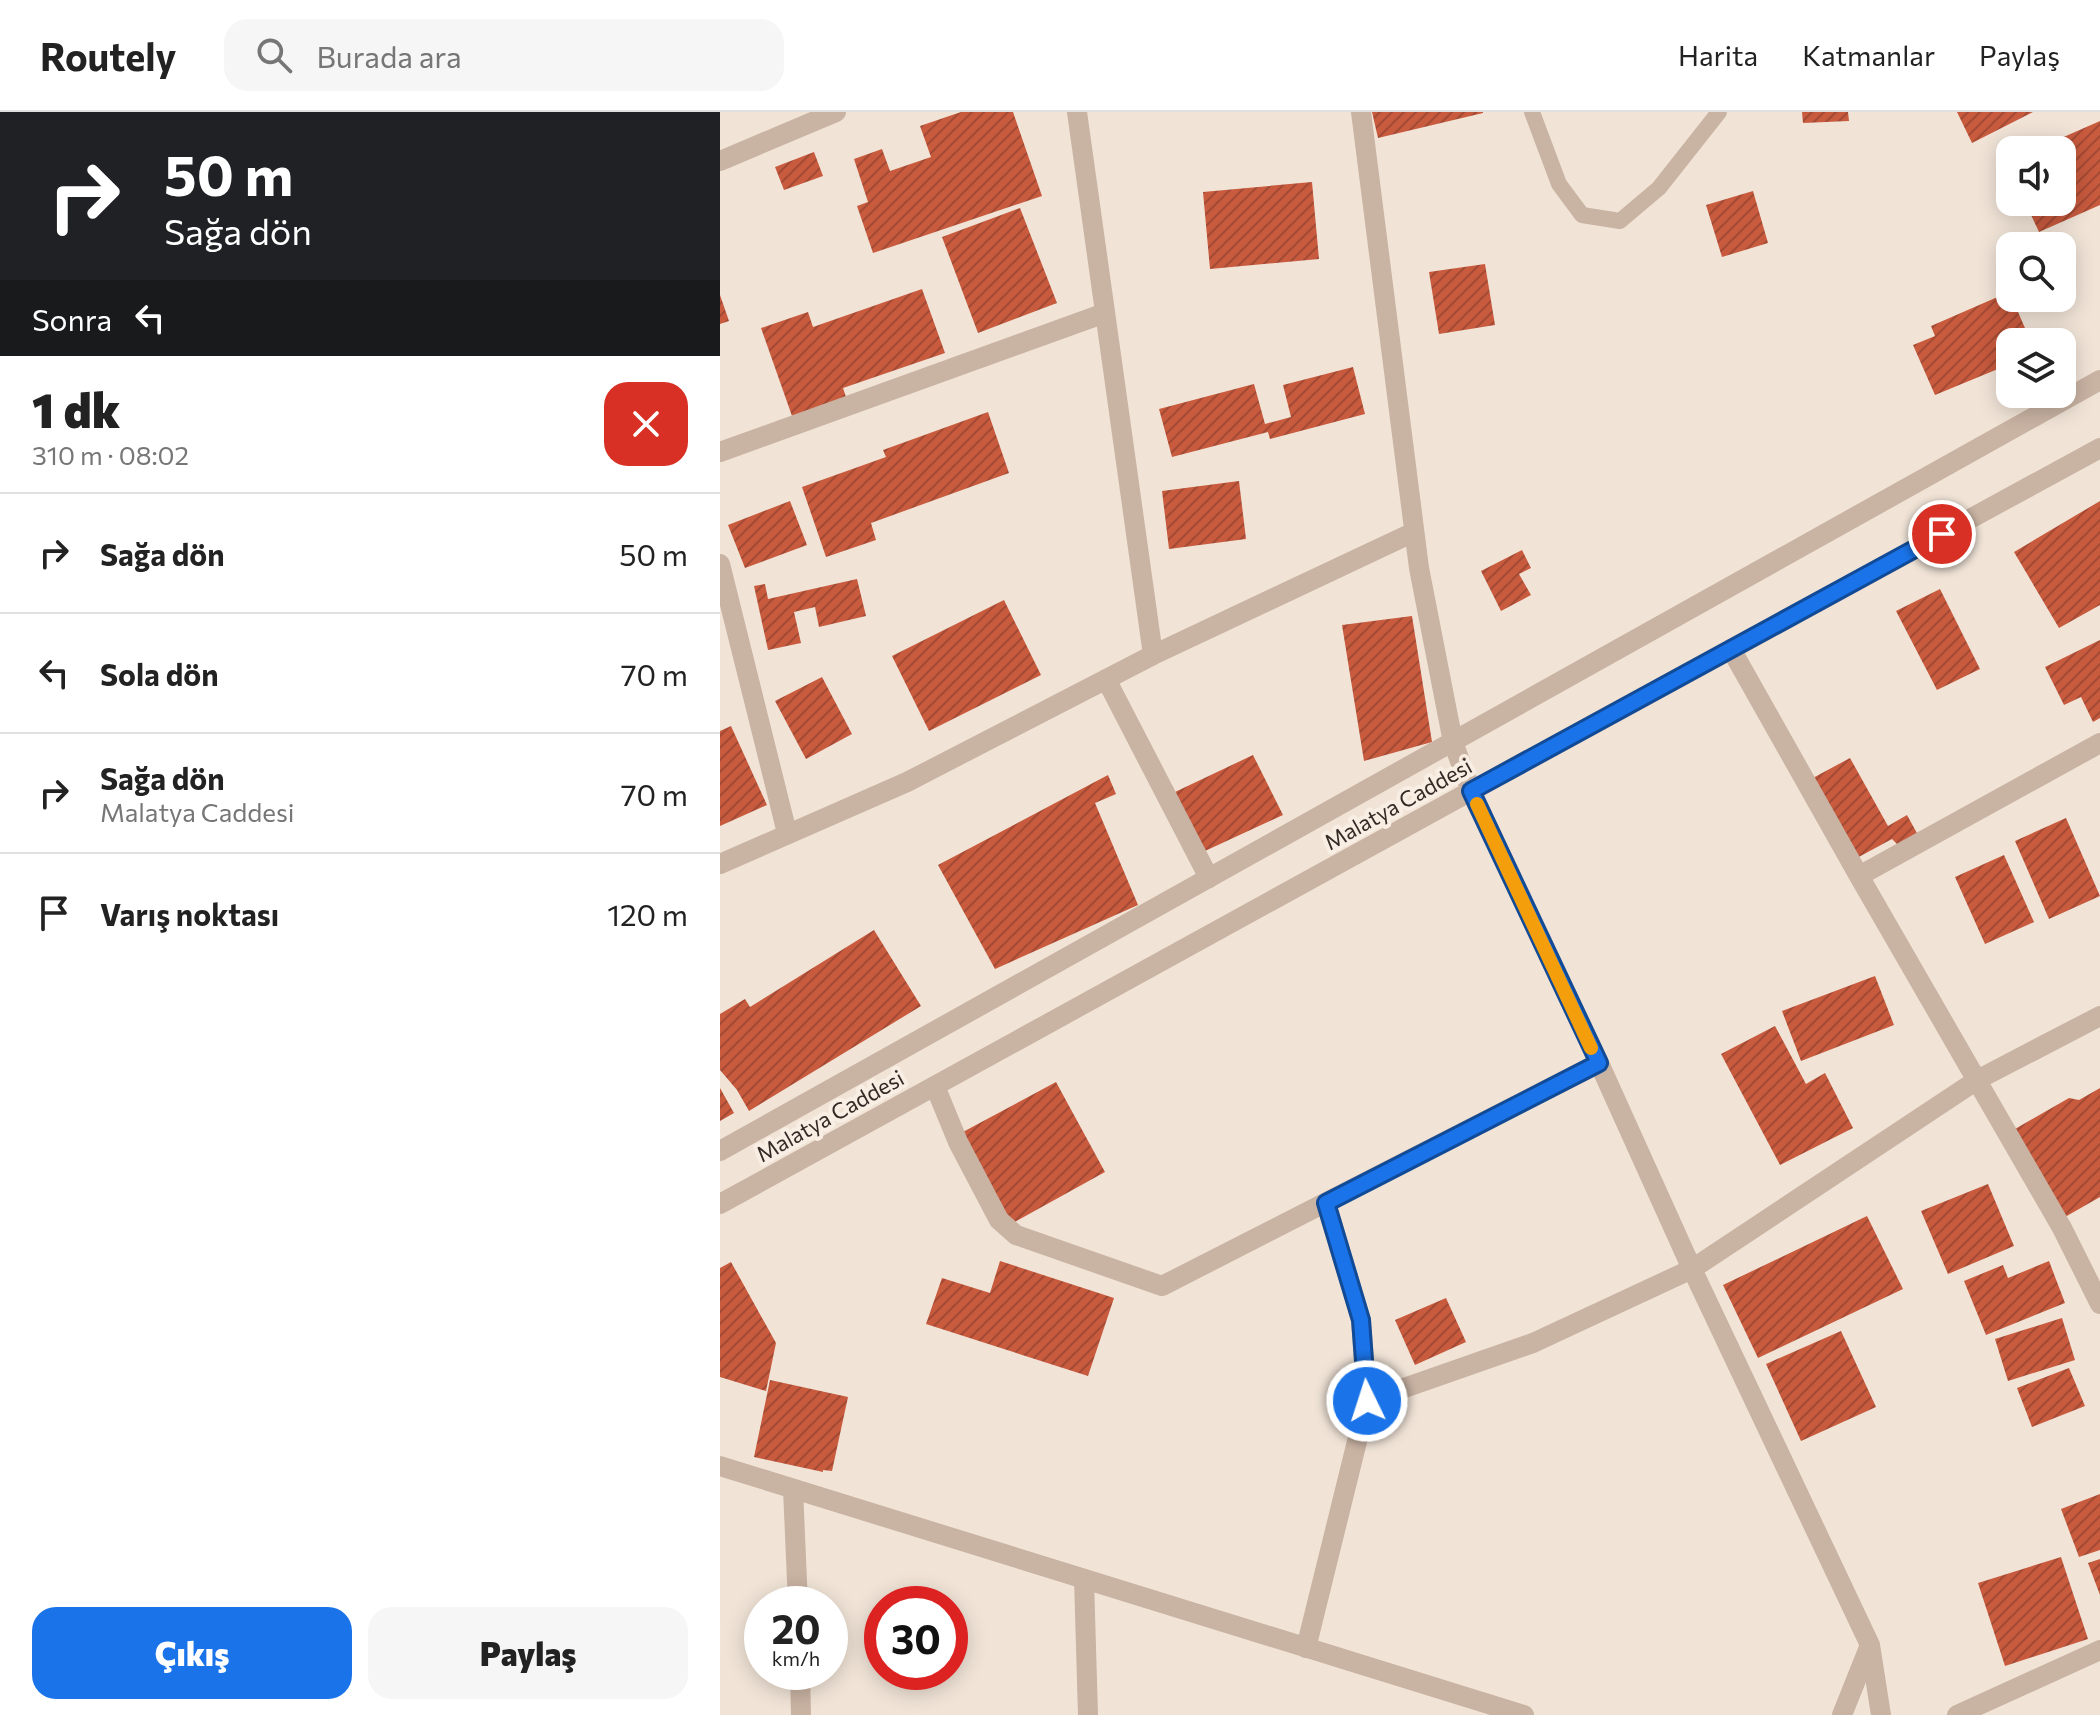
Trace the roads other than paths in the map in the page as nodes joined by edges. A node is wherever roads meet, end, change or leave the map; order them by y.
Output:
1 (836, 112) edge
2 (1077, 112) edge
3 (1361, 112) edge
4 (1532, 112) edge
5 (1719, 112) edge
6 (720, 161) edge
7 (1105, 313) junction
8 (2100, 380) edge
9 (2100, 448) edge
10 (720, 452) edge
11 (1414, 532) junction
12 (721, 574) edge
13 (1731, 649) junction
14 (1153, 655) junction
15 (1106, 679) junction
16 (1453, 742) junction
17 (2100, 743) edge
18 (1471, 791) junction
19 (787, 833) junction
20 (720, 864) edge
21 (1859, 876) junction
22 (1209, 878) junction
23 (2100, 1016) edge
24 (1599, 1063) junction
25 (1977, 1080) junction
26 (935, 1086) junction
27 (720, 1151) edge
28 (1326, 1203) junction
29 (720, 1204) edge
30 (2091, 1266) edge
31 (1692, 1269) junction
32 (2100, 1304) edge
33 (1367, 1401) junction
34 (720, 1466) edge
35 (793, 1489) junction
36 (1084, 1579) junction
37 (797, 1586) edge
38 (1870, 1645) junction
39 (1306, 1648) junction
40 (2100, 1650) edge
41 (800, 1690) edge
42 (1515, 1714) edge
43 (801, 1715) edge
44 (1088, 1715) edge
45 (1842, 1715) edge
46 (1881, 1715) edge
47 (1957, 1715) edge

1 - 6 street
2 - 7 street
3 - 11 street
4 - 5 lane
7 - 10 street
7 - 14 street
8 - 16 street
9 - 13 street, Malatya Caddesi
11 - 14 street
11 - 16 street
12 - 19 street
13 - 18 street, Malatya Caddesi
13 - 21 street
14 - 15 street
15 - 19 street
15 - 22 street
16 - 18 street
16 - 22 street
17 - 21 street
18 - 24 street
18 - 26 street, Malatya Caddesi
19 - 20 street
21 - 25 street
22 - 27 street
23 - 25 street
24 - 28 street
24 - 31 street
25 - 30 street
25 - 31 street
26 - 28 street
26 - 29 street, Malatya Caddesi
28 - 33 street
30 - 32 street
31 - 33 street
31 - 38 street
33 - 39 street
34 - 35 street
35 - 36 street
35 - 37 street
36 - 39 street
36 - 44 street
38 - 45 street
38 - 46 street
39 - 42 street
40 - 47 street
41 - 43 street

